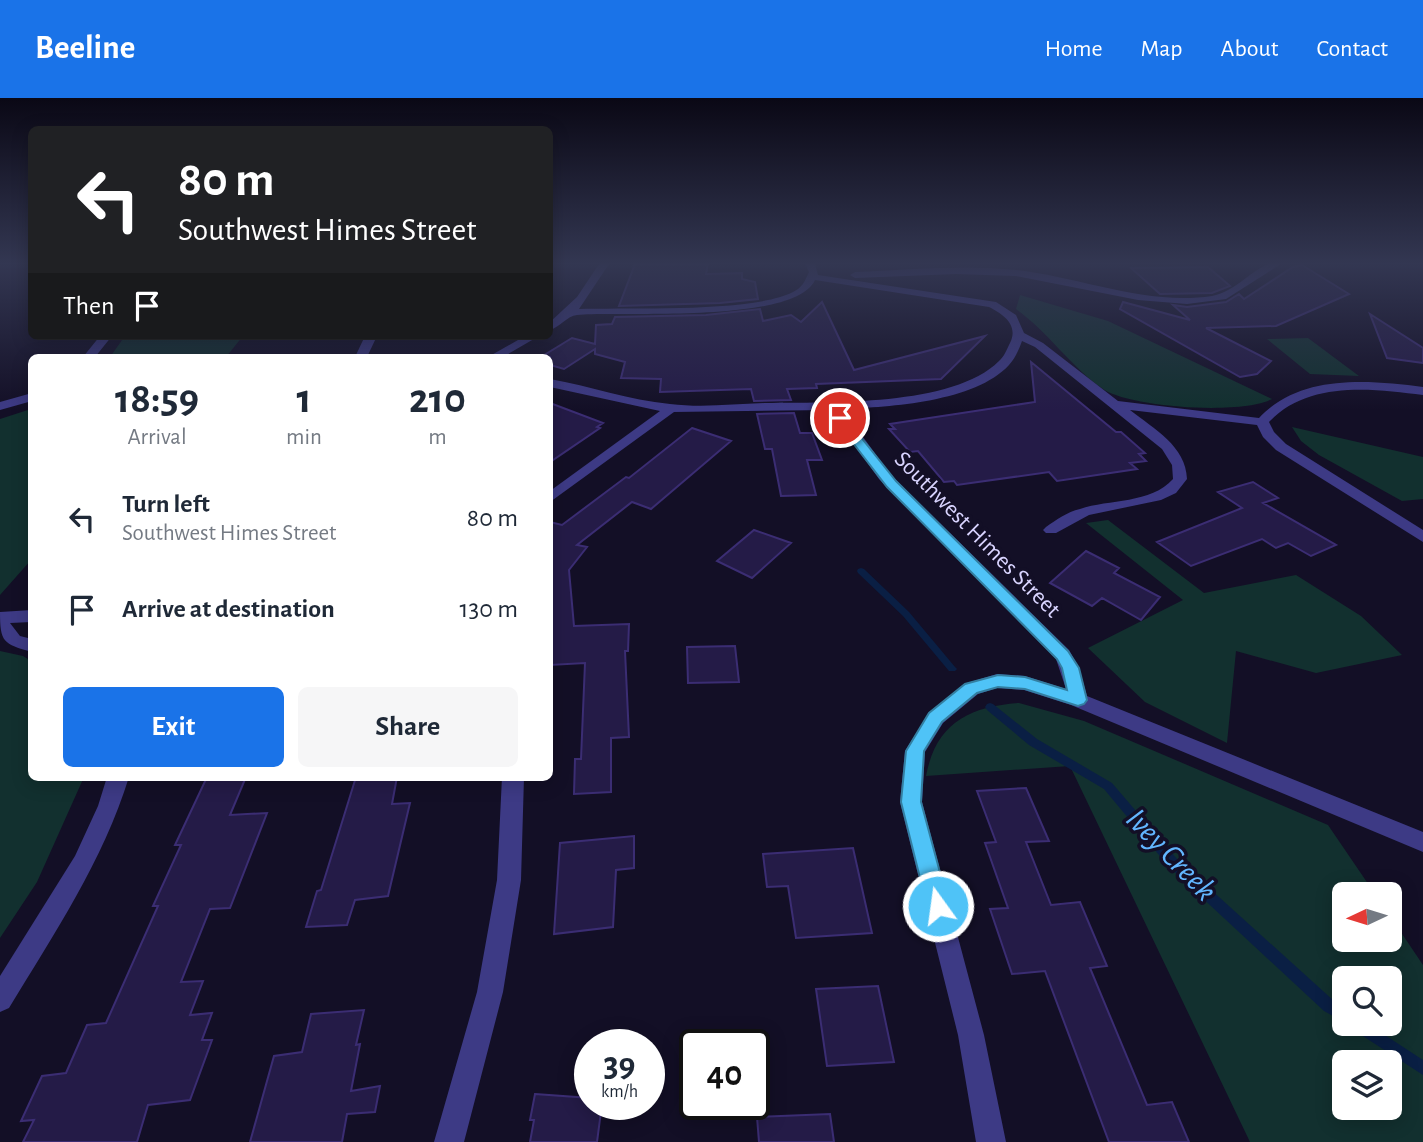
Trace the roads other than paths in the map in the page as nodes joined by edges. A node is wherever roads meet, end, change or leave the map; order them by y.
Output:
1 (571, 313) edge
2 (1006, 313) edge
3 (553, 325) edge
4 (1019, 335) junction
5 (103, 340) edge
6 (526, 340) edge
7 (91, 354) edge
8 (500, 354) edge
9 (553, 384) edge
10 (1423, 391) edge
11 (28, 398) edge
12 (1117, 405) junction
13 (0, 406) edge
14 (835, 406) junction
15 (670, 409) junction
16 (1262, 422) junction
17 (553, 496) edge
18 (1051, 530) dead end
19 (1423, 537) edge
20 (28, 616) edge
21 (0, 620) edge
22 (28, 645) edge
23 (1078, 700) junction
24 (117, 781) edge
25 (513, 781) edge
26 (1423, 842) edge
27 (0, 999) edge
28 (449, 1142) edge
29 (991, 1142) edge

1 - 3 street
2 - 4 street
4 - 12 street
4 - 14 street
5 - 7 street
6 - 8 street
9 - 15 street
10 - 16 street
11 - 13 street
12 - 16 street
12 - 18 street
14 - 15 street
14 - 23 street, Southwest Himes Street
15 - 17 street
16 - 19 street
20 - 21 street
21 - 22 street
23 - 26 street
23 - 29 street
24 - 27 street
25 - 28 street

